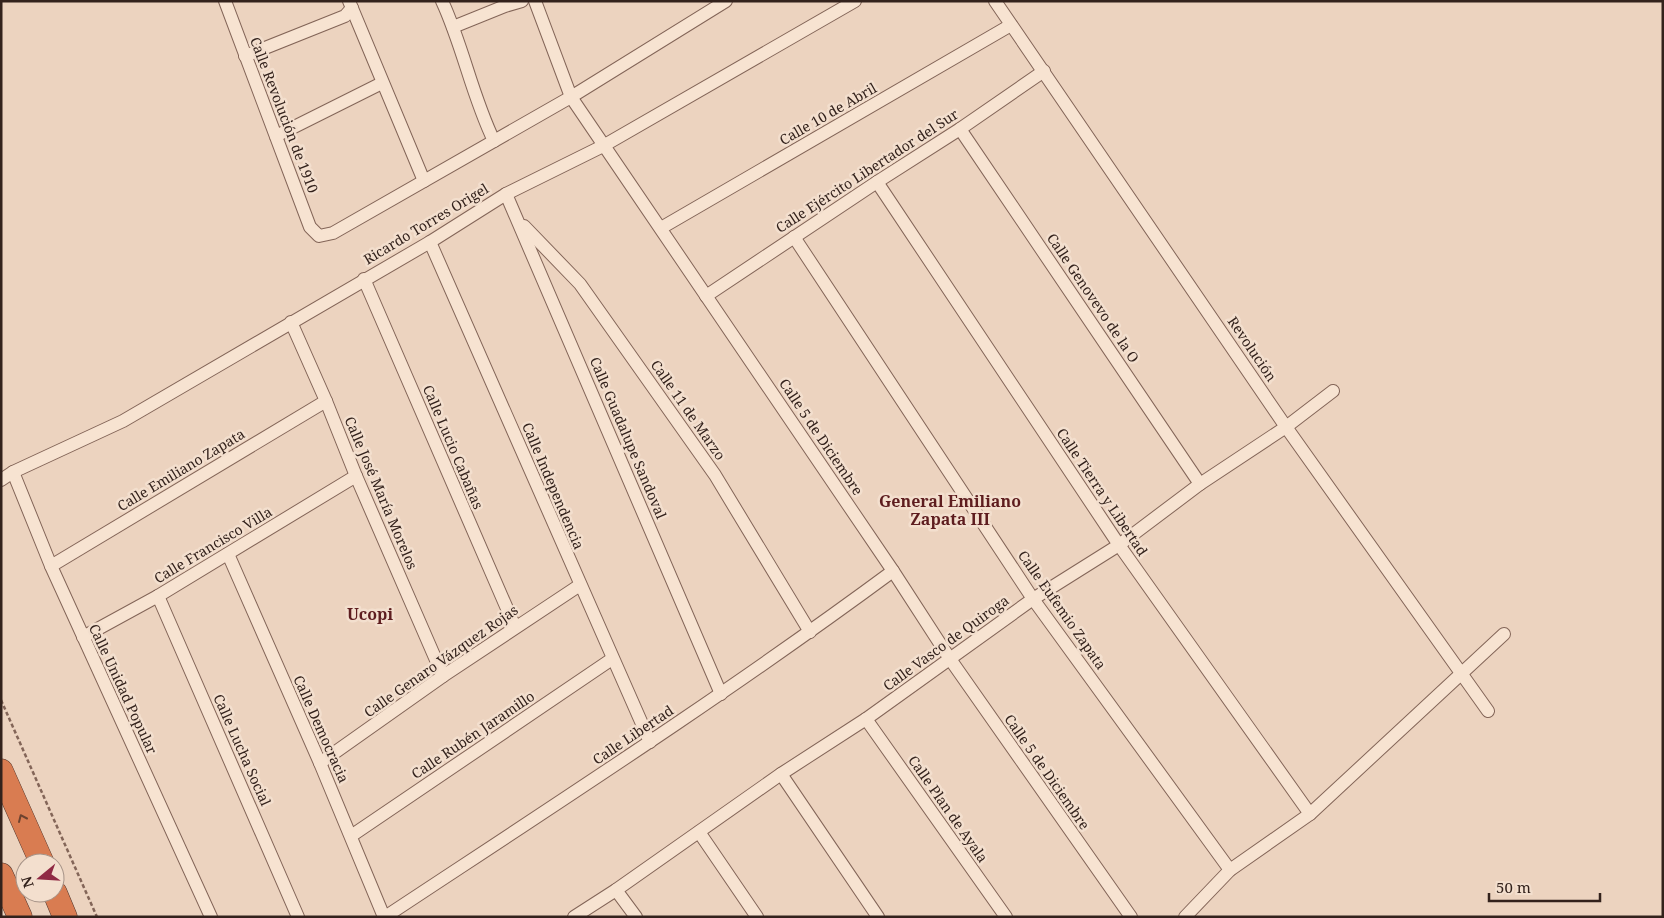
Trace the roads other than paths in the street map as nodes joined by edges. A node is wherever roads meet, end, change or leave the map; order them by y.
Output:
1 (225, 1) edge
2 (442, 1) edge
3 (522, 1) edge
4 (726, 1) edge
5 (854, 1) edge
6 (995, 1) edge
7 (540, 2) edge
8 (351, 5) edge
9 (1011, 25) junction
10 (453, 27) junction
11 (245, 56) junction
12 (1044, 71) junction
13 (382, 83) junction
14 (571, 97) junction
15 (960, 129) junction
16 (276, 136) junction
17 (494, 140) junction
18 (603, 146) junction
19 (424, 181) junction
20 (877, 182) junction
21 (506, 194) junction
22 (519, 221) junction
23 (661, 228) junction
24 (794, 237) junction
25 (430, 242) junction
26 (364, 279) junction
27 (706, 296) junction
28 (291, 322) junction
29 (1333, 391) dead end
30 (326, 400) junction
31 (1286, 427) junction
32 (13, 472) junction
33 (356, 476) junction
34 (1, 480) edge
35 (1200, 484) junction
36 (1119, 545) junction
37 (228, 554) junction
38 (51, 566) junction
39 (894, 570) junction
40 (580, 585) junction
41 (158, 596) junction
42 (1033, 599) junction
43 (515, 627) junction
44 (810, 632) junction
45 (1504, 634) dead end
46 (83, 637) junction
47 (612, 659) junction
48 (950, 659) junction
49 (1462, 672) junction
50 (442, 676) junction
51 (720, 694) junction
52 (1488, 711) dead end
53 (866, 719) junction
54 (650, 742) junction
55 (320, 763) junction
56 (1, 771) edge
57 (781, 774) junction
58 (1310, 814) junction
59 (699, 832) junction
60 (351, 836) junction
61 (38, 853) edge
62 (1230, 870) junction
63 (1, 874) edge
64 (616, 890) junction
65 (59, 903) edge
66 (20, 917) edge
67 (65, 917) edge
68 (211, 917) edge
69 (298, 917) edge
70 (384, 917) edge
71 (574, 917) edge
72 (636, 917) edge
73 (757, 917) edge
74 (878, 917) edge
75 (1006, 917) edge
76 (1131, 917) edge
77 (1185, 917) edge

1 - 11 street, Calle Revolución de 1910
2 - 10 street
3 - 10 street
4 - 14 street
5 - 18 street, Ricardo Torres Origel
6 - 9 street, Revolución
7 - 14 street, Calle 5 de Diciembre
8 - 11 street
8 - 13 street
9 - 12 street, Revolución
9 - 23 street, Calle 10 de Abril
10 - 17 street
11 - 16 street, Calle Revolución de 1910
12 - 15 street, Calle Ejército Libertador del Sur
12 - 31 street, Revolución
13 - 16 street
13 - 19 street
14 - 17 street
14 - 18 street, Calle 5 de Diciembre
15 - 20 street, Calle Ejército Libertador del Sur
15 - 35 street, Calle Genovevo de la O
16 - 19 street, Calle Revolución de 1910
17 - 19 street
18 - 21 street, Ricardo Torres Origel
18 - 23 street, Calle 5 de Diciembre
20 - 24 street, Calle Ejército Libertador del Sur
20 - 36 street, Calle Tierra y Libertad
21 - 22 street, Calle Guadalupe Sandoval
21 - 25 street, Ricardo Torres Origel
22 - 44 street, Calle 11 de Marzo
22 - 51 street, Calle Guadalupe Sandoval
23 - 27 street, Calle 5 de Diciembre
24 - 27 street, Calle Ejército Libertador del Sur
24 - 42 street, Calle Eufemio Zapata
25 - 26 street, Ricardo Torres Origel
25 - 40 street, Calle Independencia
26 - 28 street, Ricardo Torres Origel
26 - 43 street, Calle Lucio Cabañas
27 - 39 street, Calle 5 de Diciembre
28 - 30 street, Calle José María Morelos
28 - 32 street, Ricardo Torres Origel
29 - 31 street, Calle Vasco de Quiroga
30 - 33 street, Calle José María Morelos
30 - 38 street, Calle Emiliano Zapata
31 - 35 street, Calle Vasco de Quiroga
31 - 49 street, Revolución
32 - 34 street, Ricardo Torres Origel
32 - 38 street, Calle Unidad Popular
33 - 37 street, Calle Francisco Villa
33 - 50 street, Calle José María Morelos
35 - 36 street, Calle Vasco de Quiroga
36 - 42 street, Calle Vasco de Quiroga
36 - 58 street, Calle Tierra y Libertad
37 - 41 street, Calle Francisco Villa
37 - 55 street, Calle Democracia
38 - 46 street, Calle Unidad Popular
39 - 44 street, Calle Libertad
39 - 48 street, Calle 5 de Diciembre
40 - 43 street, Calle Genaro Vázquez Rojas
40 - 47 street, Calle Independencia
41 - 46 street, Calle Francisco Villa
41 - 69 street, Calle Lucha Social
42 - 48 street, Calle Vasco de Quiroga
42 - 62 street, Calle Eufemio Zapata
43 - 50 street, Calle Genaro Vázquez Rojas
44 - 51 street, Calle Libertad
45 - 49 street
46 - 68 street, Calle Unidad Popular
47 - 54 street, Calle Independencia
47 - 60 street, Calle Rubén Jaramillo
48 - 53 street, Calle Vasco de Quiroga
48 - 76 street, Calle 5 de Diciembre
49 - 52 street, Revolución
49 - 58 street
50 - 55 street, Calle Genaro Vázquez Rojas
51 - 54 street, Calle Libertad
53 - 57 street, Calle Vasco de Quiroga
53 - 75 street, Calle Plan de Ayala
54 - 70 street, Calle Libertad
55 - 60 street, Calle Democracia
61 -> 56 highway
57 - 59 street, Calle Vasco de Quiroga
57 - 74 street
58 - 62 street
59 - 64 street, Calle Vasco de Quiroga
59 - 73 street
60 - 70 street, Calle Democracia
62 - 77 street
63 - 66 highway
64 - 71 street, Calle Vasco de Quiroga
64 - 72 street
65 - 67 highway

